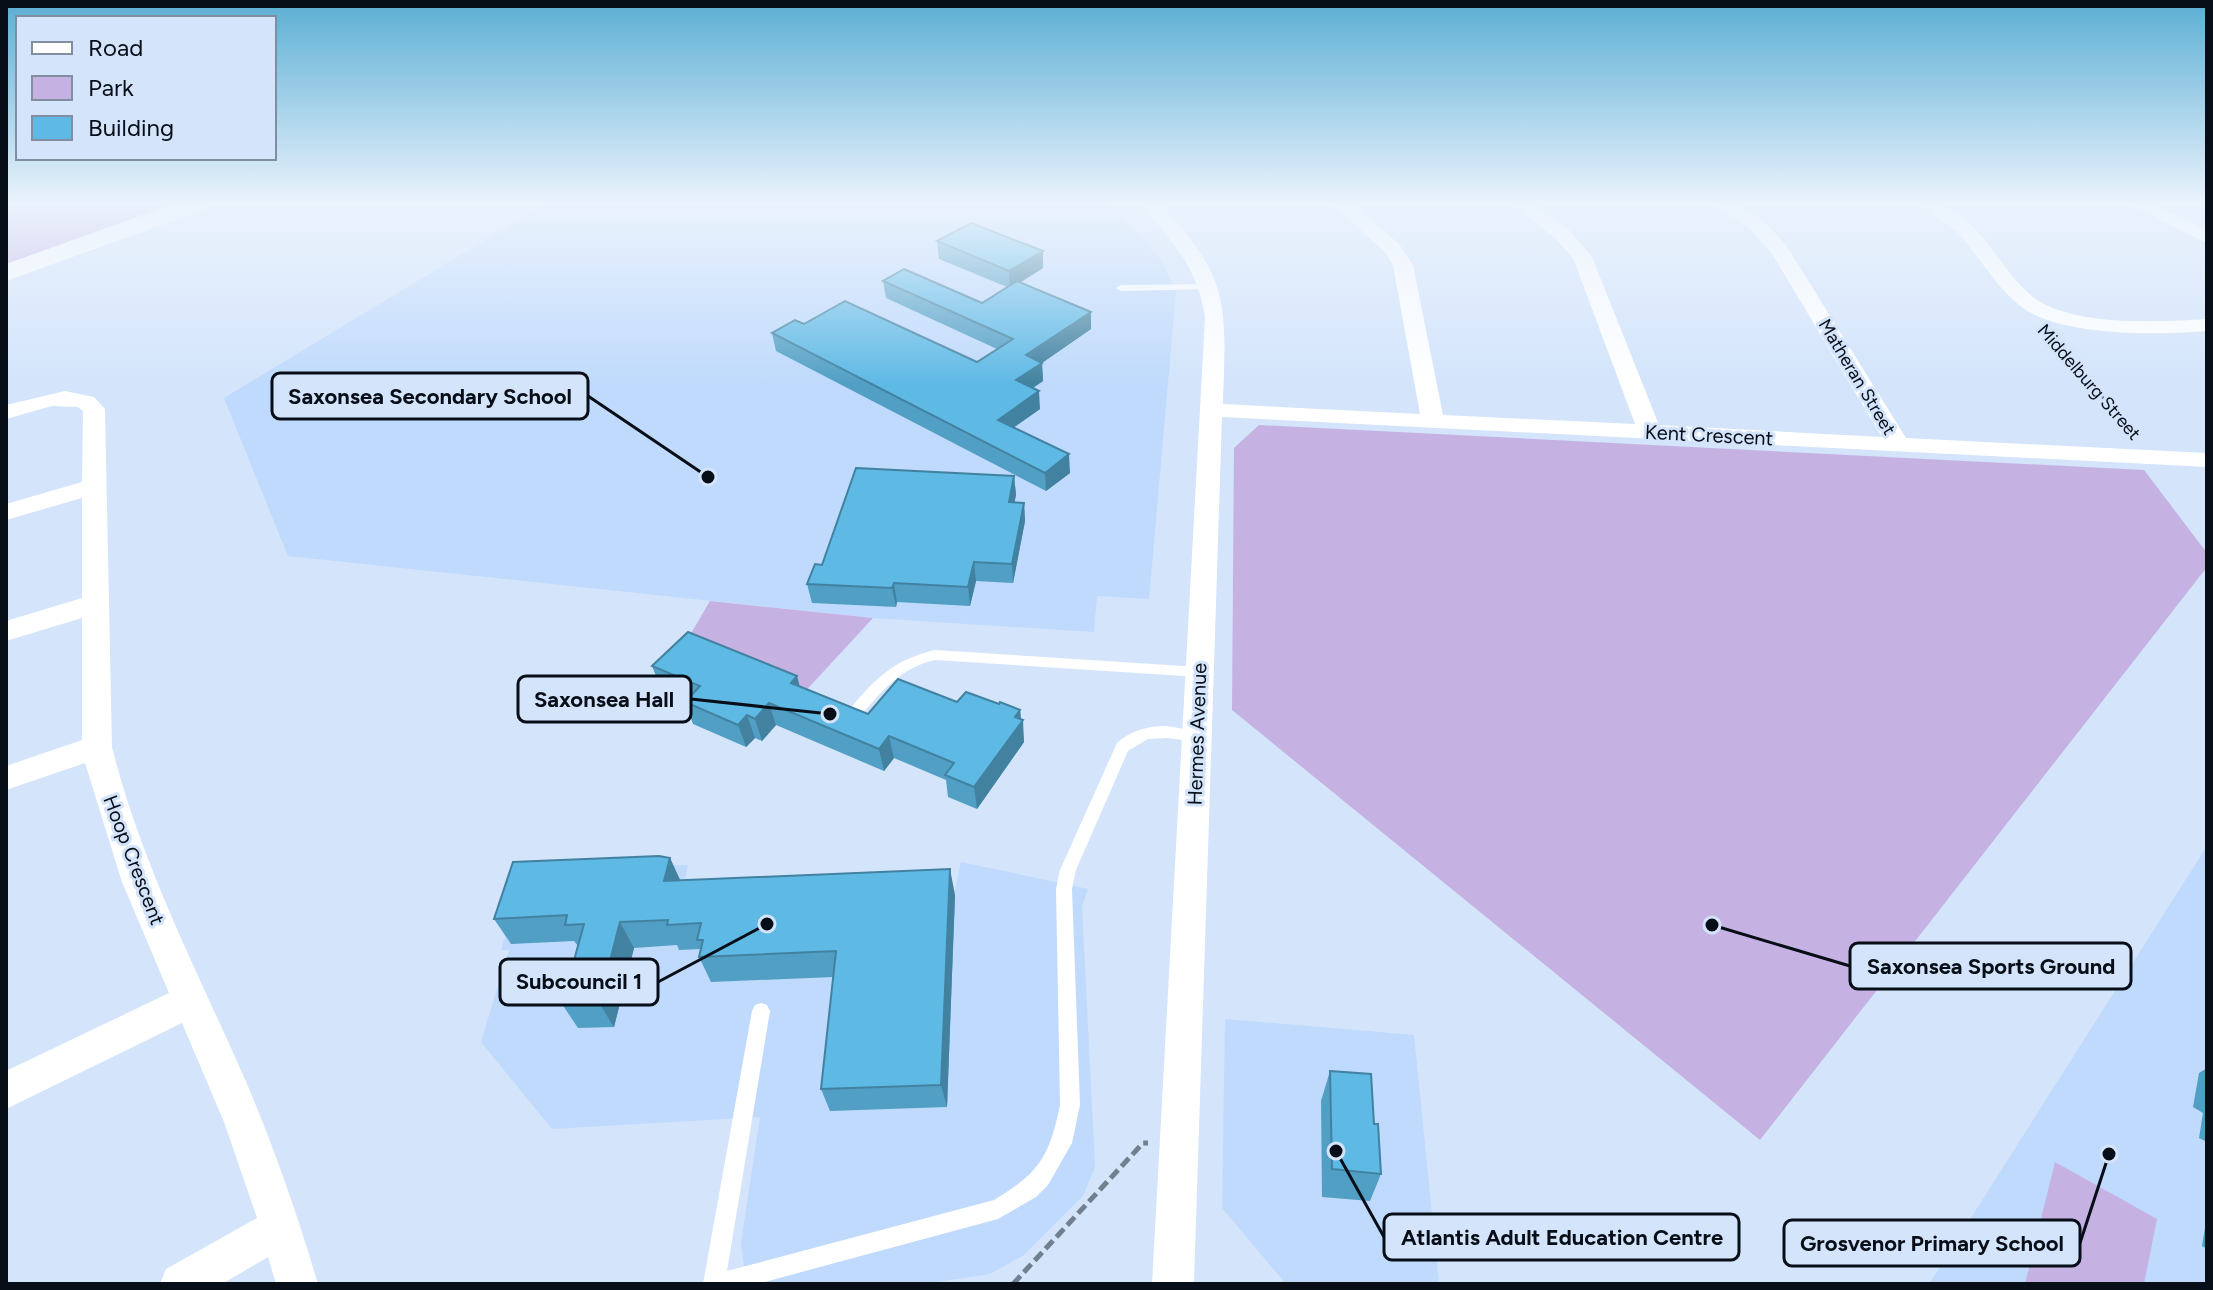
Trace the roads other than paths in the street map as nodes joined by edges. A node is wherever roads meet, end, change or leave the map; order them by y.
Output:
1 (30, 264) edge
2 (1199, 264) edge
3 (1402, 264) edge
4 (1585, 264) edge
5 (1788, 264) edge
6 (1994, 264) edge
7 (6, 273) edge
8 (1210, 287) junction
9 (1121, 288) dead end
10 (2207, 325) edge
11 (1211, 410) junction
12 (6, 412) edge
13 (1433, 421) junction
14 (1650, 432) junction
15 (1898, 444) junction
16 (2207, 460) edge
17 (94, 487) junction
18 (6, 512) edge
19 (95, 604) junction
20 (6, 631) edge
21 (1199, 672) junction
22 (850, 719) edge
23 (1197, 736) junction
24 (97, 747) junction
25 (6, 778) edge
26 (191, 1001) junction
27 (761, 1011) dead end
28 (6, 1090) edge
29 (281, 1227) junction
30 (181, 1284) edge
31 (297, 1284) edge
32 (716, 1284) edge
33 (1173, 1284) edge

1 - 7 main road
2 - 8 street, Hermes Avenue
3 - 13 street
4 - 14 street
5 - 15 street, Matheran Street
6 - 10 street, Middelburg Street
8 - 9 lane
8 - 11 street, Hermes Avenue
11 - 13 street, Kent Crescent
11 - 21 street, Hermes Avenue
12 - 17 street, Hoop Crescent
13 - 14 street, Kent Crescent
14 - 15 street, Kent Crescent
15 - 16 street, Kent Crescent
17 - 18 street
17 - 19 street, Hoop Crescent
19 - 20 street
19 - 24 street, Hoop Crescent
21 - 22 lane
21 - 23 street, Hermes Avenue
23 - 32 lane
23 - 33 street, Hermes Avenue
24 - 25 street
24 - 26 street, Hoop Crescent
26 - 28 street
26 - 29 street, Hoop Crescent
27 - 32 lane
29 - 30 street
29 - 31 street, Hoop Crescent

